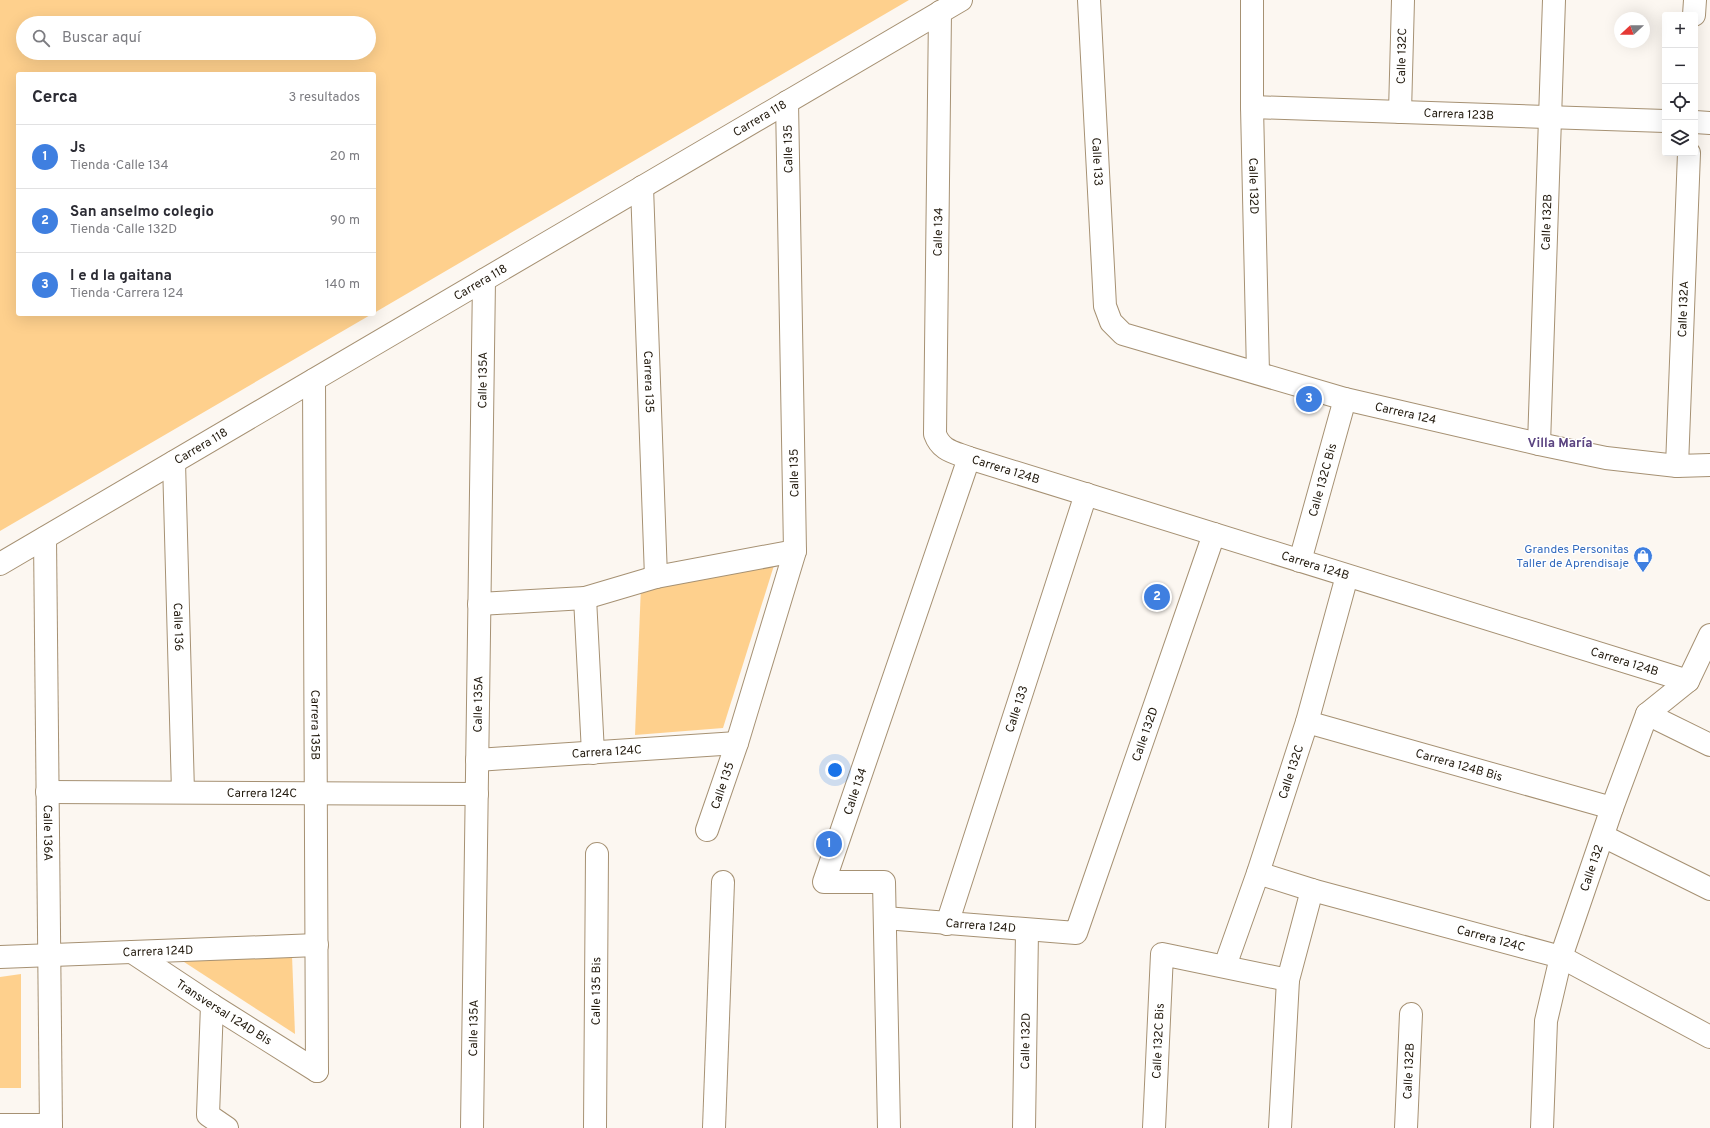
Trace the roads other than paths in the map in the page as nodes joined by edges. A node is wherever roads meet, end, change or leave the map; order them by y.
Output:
1 (961, 0) edge
2 (1089, 0) edge
3 (1252, 0) edge
4 (1403, 0) edge
5 (1554, 0) edge
6 (1695, 0) edge
7 (940, 12) junction
8 (1694, 12) edge
9 (787, 102) junction
10 (1252, 107) junction
11 (1400, 112) junction
12 (1551, 117) junction
13 (1662, 121) edge
14 (1698, 122) edge
15 (1710, 123) edge
16 (1689, 156) edge
17 (642, 187) junction
18 (484, 280) junction
19 (1111, 322) joint
20 (1258, 373) junction
21 (314, 380) junction
22 (1345, 399) junction
23 (1539, 444) junction
24 (944, 448) joint
25 (970, 458) junction
26 (174, 462) junction
27 (1710, 465) edge
28 (1677, 466) junction
29 (1086, 494) junction
30 (1214, 534) junction
31 (45, 538) junction
32 (795, 551) junction
33 (1300, 561) junction
34 (0, 564) edge
35 (1347, 576) junction
36 (656, 577) junction
37 (585, 598) junction
38 (479, 604) junction
39 (1710, 635) edge
40 (1688, 681) junction
41 (1647, 714) junction
42 (1307, 722) junction
43 (737, 743) junction
44 (1710, 745) edge
45 (593, 753) junction
46 (477, 760) junction
47 (47, 792) junction
48 (182, 792) junction
49 (316, 793) junction
50 (477, 794) junction
51 (1612, 808) junction
52 (708, 830) dead end
53 (1603, 836) junction
54 (597, 854) dead end
55 (1258, 873) junction
56 (723, 882) dead end
57 (1312, 890) junction
58 (1710, 890) edge
59 (885, 918) junction
60 (947, 924) junction
61 (1027, 931) junction
62 (1076, 933) joint
63 (317, 945) junction
64 (132, 952) junction
65 (49, 955) junction
66 (0, 957) edge
67 (1562, 957) junction
68 (1226, 966) junction
69 (1288, 980) junction
70 (212, 1004) junction
71 (1411, 1014) dead end
72 (1710, 1037) edge
73 (317, 1071) joint
74 (0, 1124) edge
75 (51, 1126) edge
76 (227, 1128) edge
77 (472, 1128) edge
78 (595, 1128) edge
79 (714, 1128) edge
80 (889, 1128) edge
81 (1024, 1128) edge
82 (1154, 1128) edge
83 (1280, 1128) edge
84 (1406, 1128) edge
85 (1542, 1128) edge

1 - 7 street, Carrera 118
2 - 19 street, Calle 133
3 - 10 street, Calle 132D
4 - 11 street, Calle 132C
5 - 12 street, Calle 132B
6 - 8 street
7 - 9 street, Carrera 118
7 - 24 street, Calle 134
9 - 17 street, Carrera 118
9 - 32 street, Calle 135
10 - 11 street, Carrera 123B
10 - 20 street, Calle 132D
11 - 12 street, Carrera 123B
12 - 13 street, Carrera 123B
12 - 23 street, Calle 132B
14 - 15 street
16 - 28 street, Calle 132A
17 - 18 street, Carrera 118
17 - 36 street, Carrera 135
18 - 21 street, Carrera 118
18 - 38 street, Calle 135A
19 - 20 street, Carrera 124
20 - 22 street, Carrera 124
21 - 26 street, Carrera 118
21 - 49 street, Carrera 135B
22 - 23 street, Carrera 124
22 - 33 street, Calle 132C Bis
23 - 28 street, Carrera 124
24 - 25 street, Carrera 124B
25 - 29 street, Carrera 124B
25 - 59 street, Calle 134
26 - 31 street, Carrera 118
26 - 48 street, Calle 136
27 - 28 street, Carrera 124
29 - 30 street, Carrera 124B
29 - 60 street, Calle 133
30 - 33 street, Carrera 124B
30 - 62 street, Calle 132D
31 - 34 street, Carrera 118
31 - 47 street, Calle 136A
32 - 36 street
32 - 43 street, Calle 135
33 - 35 street, Carrera 124B
35 - 40 street, Carrera 124B
35 - 42 street, Calle 132C
36 - 37 street
37 - 38 street
37 - 45 street
38 - 46 street, Calle 135A
39 - 40 street
40 - 41 street
41 - 44 street
41 - 51 street, Calle 132
42 - 51 street, Carrera 124B Bis
42 - 55 street, Calle 132C
43 - 45 street, Carrera 124C
43 - 52 street, Calle 135
45 - 46 street, Carrera 124C
46 - 50 street, Calle 135A
47 - 48 street, Carrera 124C
47 - 65 street, Calle 136A
48 - 49 street, Carrera 124C
49 - 50 street, Carrera 124C
49 - 63 street, Carrera 135B
50 - 77 street, Calle 135A
51 - 53 street, Calle 132
53 - 58 street
53 - 67 street, Calle 132
54 - 78 street, Calle 135 Bis
55 - 57 street, Carrera 124C
55 - 68 street, Calle 132C
56 - 79 street
57 - 67 street, Carrera 124C
57 - 69 street
59 - 60 street, Carrera 124D
59 - 80 street, Calle 134
60 - 61 street, Carrera 124D
61 - 62 street, Carrera 124D
61 - 81 street, Calle 132D
63 - 64 street, Carrera 124D
63 - 73 street, Carrera 135B
64 - 65 street, Carrera 124D
64 - 70 street, Transversal 124D Bis
65 - 66 street, Carrera 124D
65 - 75 street, Calle 136A
67 - 72 street, Carrera 124C
67 - 85 street, Calle 132
68 - 69 street
68 - 82 street, Calle 132C Bis
69 - 83 street
70 - 73 street, Transversal 124D Bis
70 - 76 street
71 - 84 street, Calle 132B
74 - 75 street

